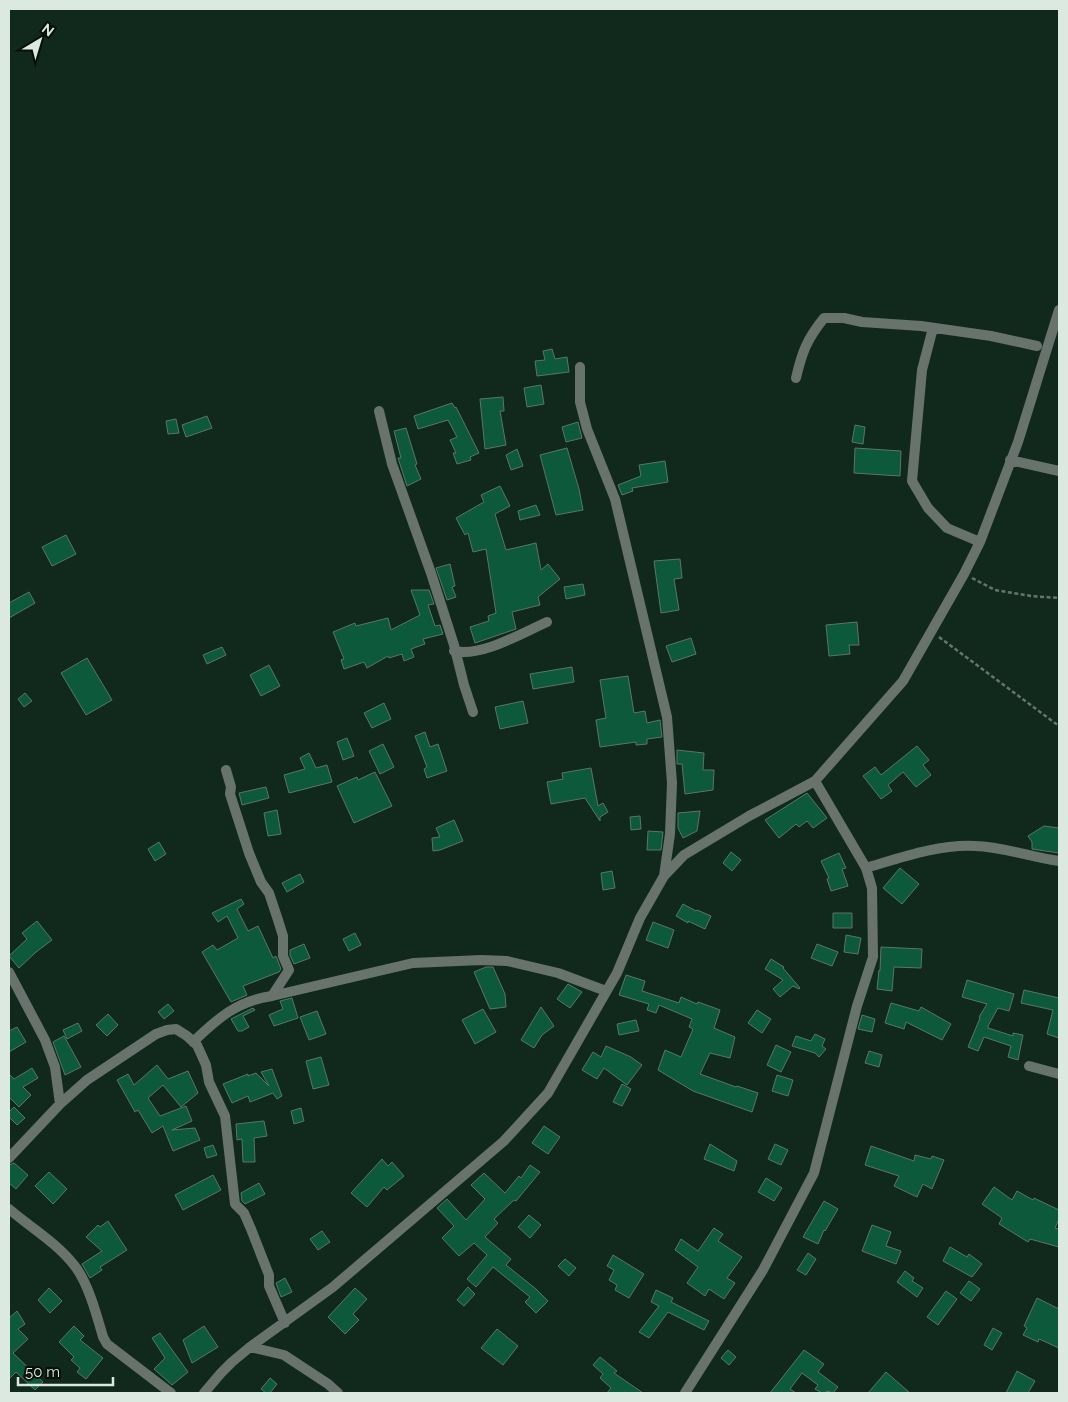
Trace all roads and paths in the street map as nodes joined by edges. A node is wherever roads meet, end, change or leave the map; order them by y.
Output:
1 (1059, 310) edge
2 (933, 328) junction
3 (1037, 346) dead end
4 (580, 367) dead end
5 (796, 378) dead end
6 (379, 410) dead end
7 (1010, 460) junction
8 (1059, 471) edge
9 (980, 542) junction
10 (964, 574) junction
11 (1059, 598) edge
12 (547, 622) dead end
13 (936, 635) dead end
14 (454, 650) junction
15 (473, 712) dead end
16 (1059, 726) edge
17 (226, 770) dead end
18 (816, 781) junction
19 (1059, 861) edge
20 (866, 868) junction
21 (664, 876) junction
22 (9, 972) edge
23 (606, 992) junction
24 (272, 996) junction
25 (193, 1042) junction
26 (1030, 1066) dead end
27 (1059, 1074) edge
28 (60, 1104) junction
29 (9, 1158) edge
30 (9, 1209) edge
31 (285, 1323) junction
32 (250, 1347) junction
33 (171, 1393) edge
34 (204, 1393) edge
35 (338, 1393) edge
36 (685, 1393) edge

1 - 7 street
2 - 3 street
2 - 5 street
2 - 9 street
4 - 21 street
6 - 14 street
7 - 8 street
7 - 9 street
9 - 10 street
10 - 11 path
10 - 18 street
12 - 14 street
13 - 16 path
14 - 15 street
17 - 24 street
18 - 20 street
18 - 21 street
19 - 20 street
20 - 36 street
21 - 23 street
22 - 28 street
23 - 24 street
23 - 31 street
24 - 25 street
25 - 28 street
25 - 31 street
26 - 27 street
28 - 29 street
30 - 33 street
31 - 32 street
32 - 34 street
32 - 35 street

